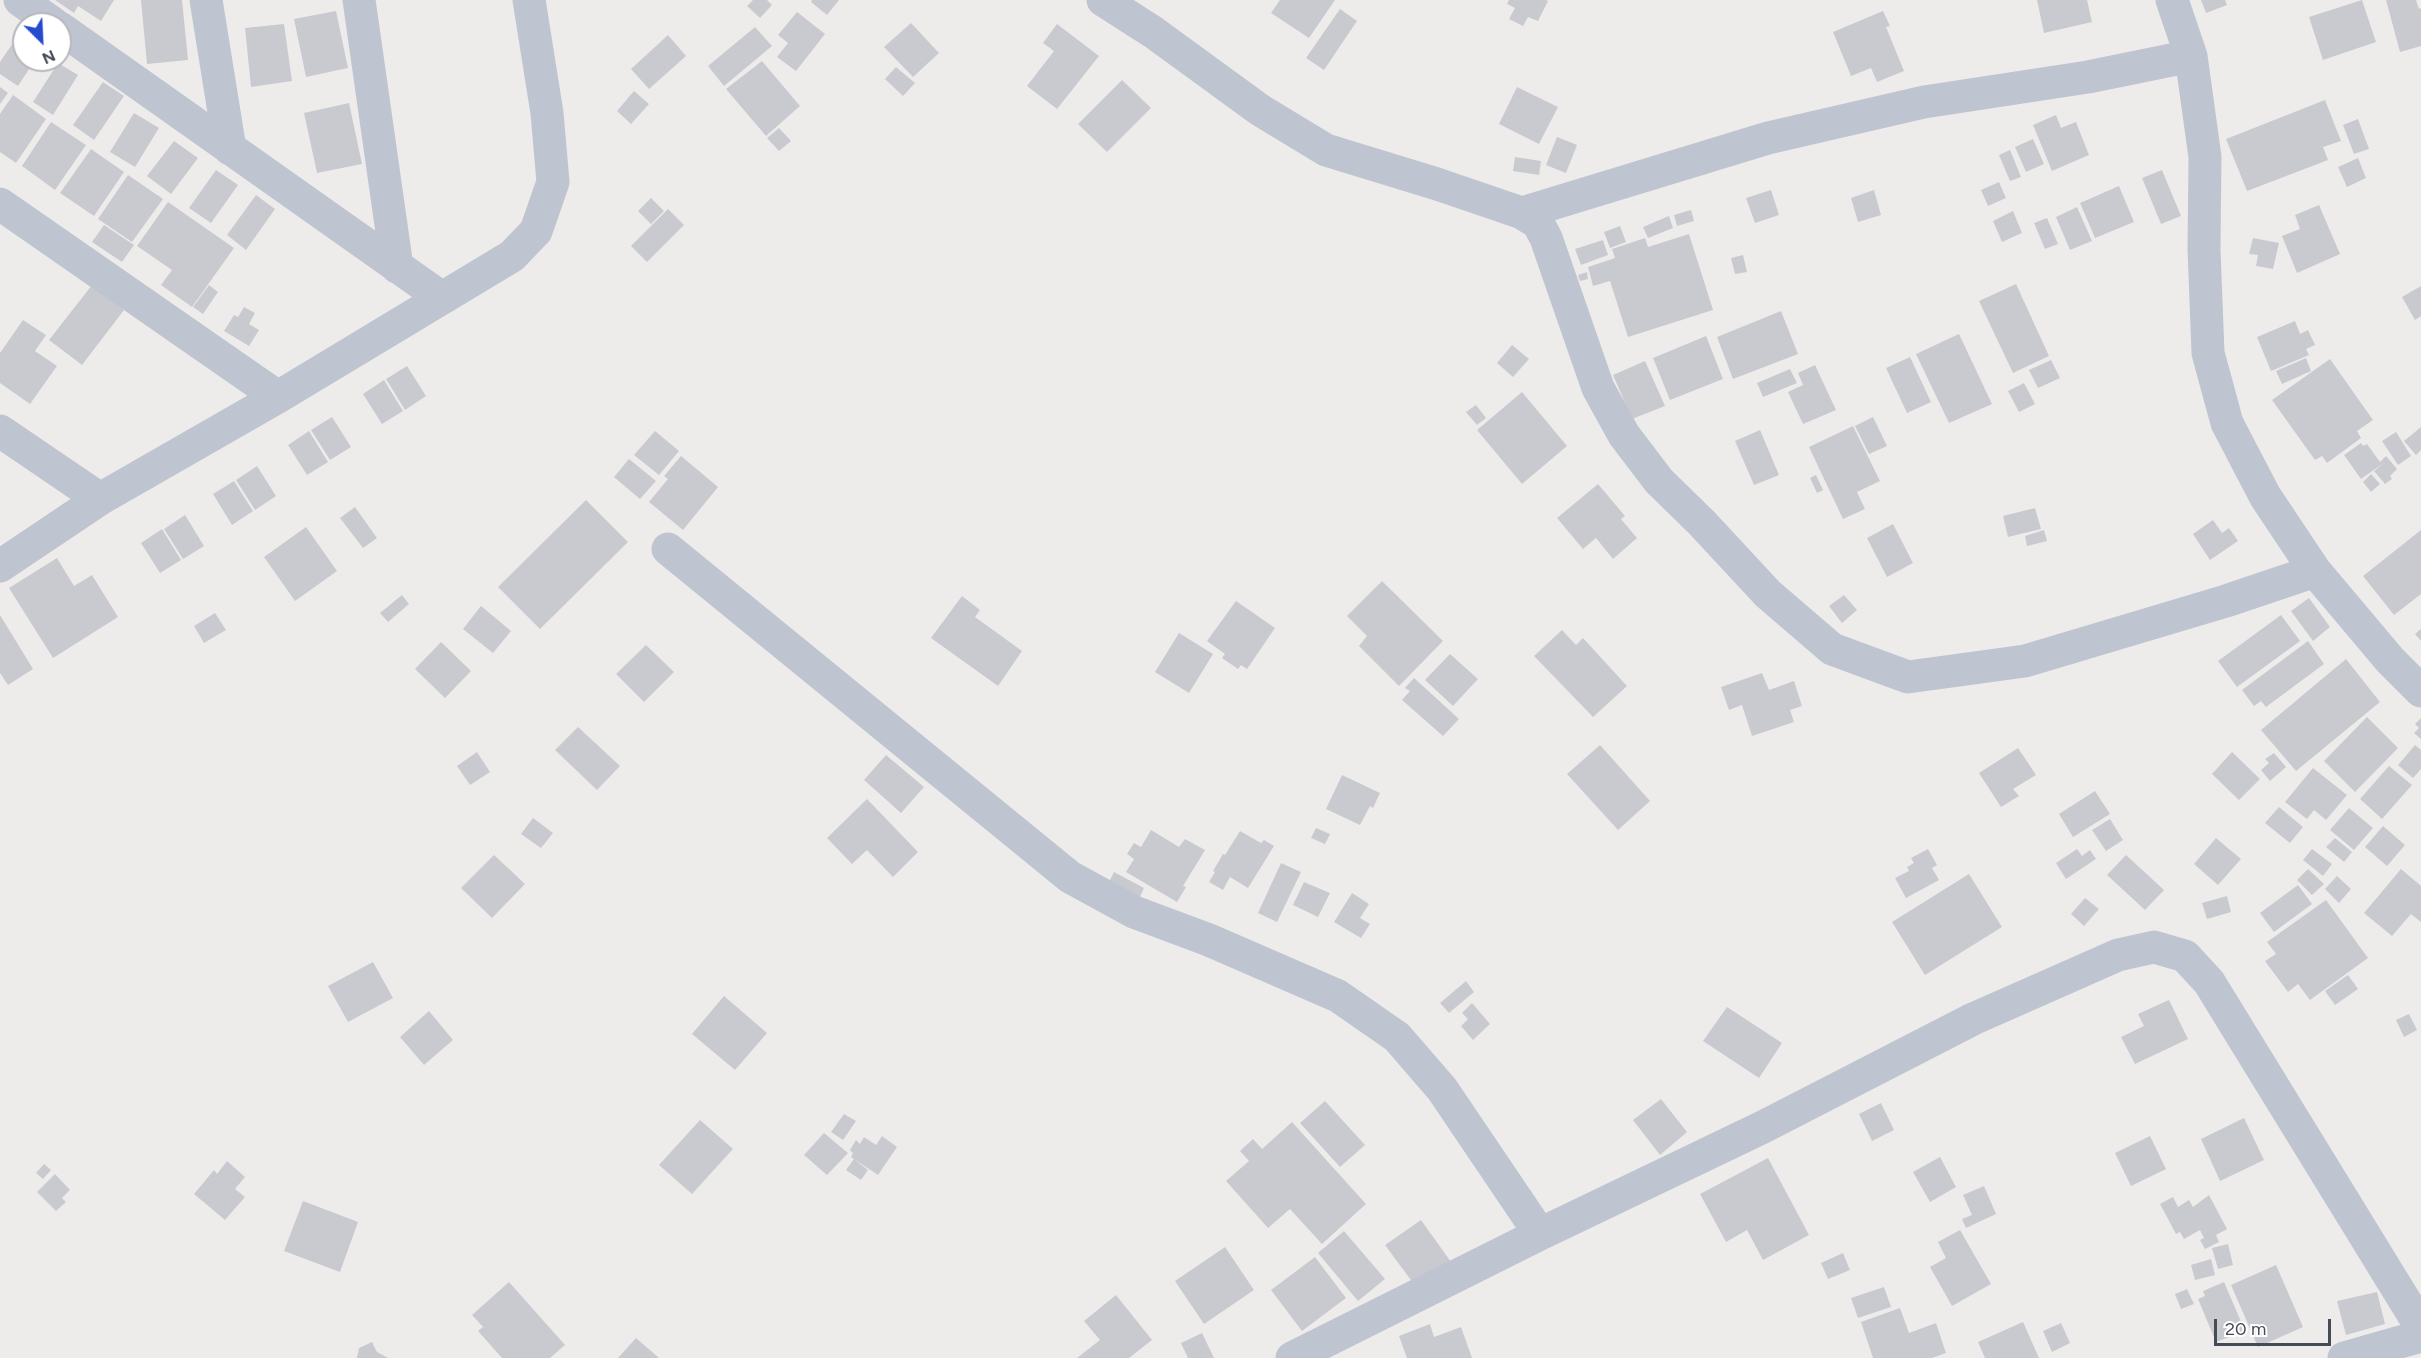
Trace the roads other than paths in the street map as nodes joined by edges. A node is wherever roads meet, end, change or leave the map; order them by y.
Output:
1 (20, 0) edge
2 (206, 0) edge
3 (358, 0) edge
4 (529, 0) edge
5 (1103, 0) edge
6 (2172, 0) edge
7 (37, 12) edge
8 (72, 37) edge
9 (2191, 56) junction
10 (230, 149) junction
11 (0, 204) edge
12 (1522, 213) junction
13 (397, 267) junction
14 (442, 298) junction
15 (278, 397) junction
16 (0, 431) edge
17 (100, 499) junction
18 (668, 549) dead end
19 (0, 566) edge
20 (2315, 571) junction
21 (2421, 691) edge
22 (1540, 1234) junction
23 (2421, 1328) edge
24 (2421, 1336) edge
25 (1292, 1358) edge
26 (2344, 1358) edge

1 - 7 street
2 - 10 street
3 - 13 street
4 - 14 street
5 - 12 street
6 - 9 street
8 - 10 street
9 - 12 street
9 - 20 street
10 - 13 street
11 - 15 street
12 - 20 street
13 - 14 street
14 - 15 street
15 - 17 street
16 - 17 street
17 - 19 street
18 - 22 street
20 - 21 street
22 - 23 street
22 - 25 street
24 - 26 street

